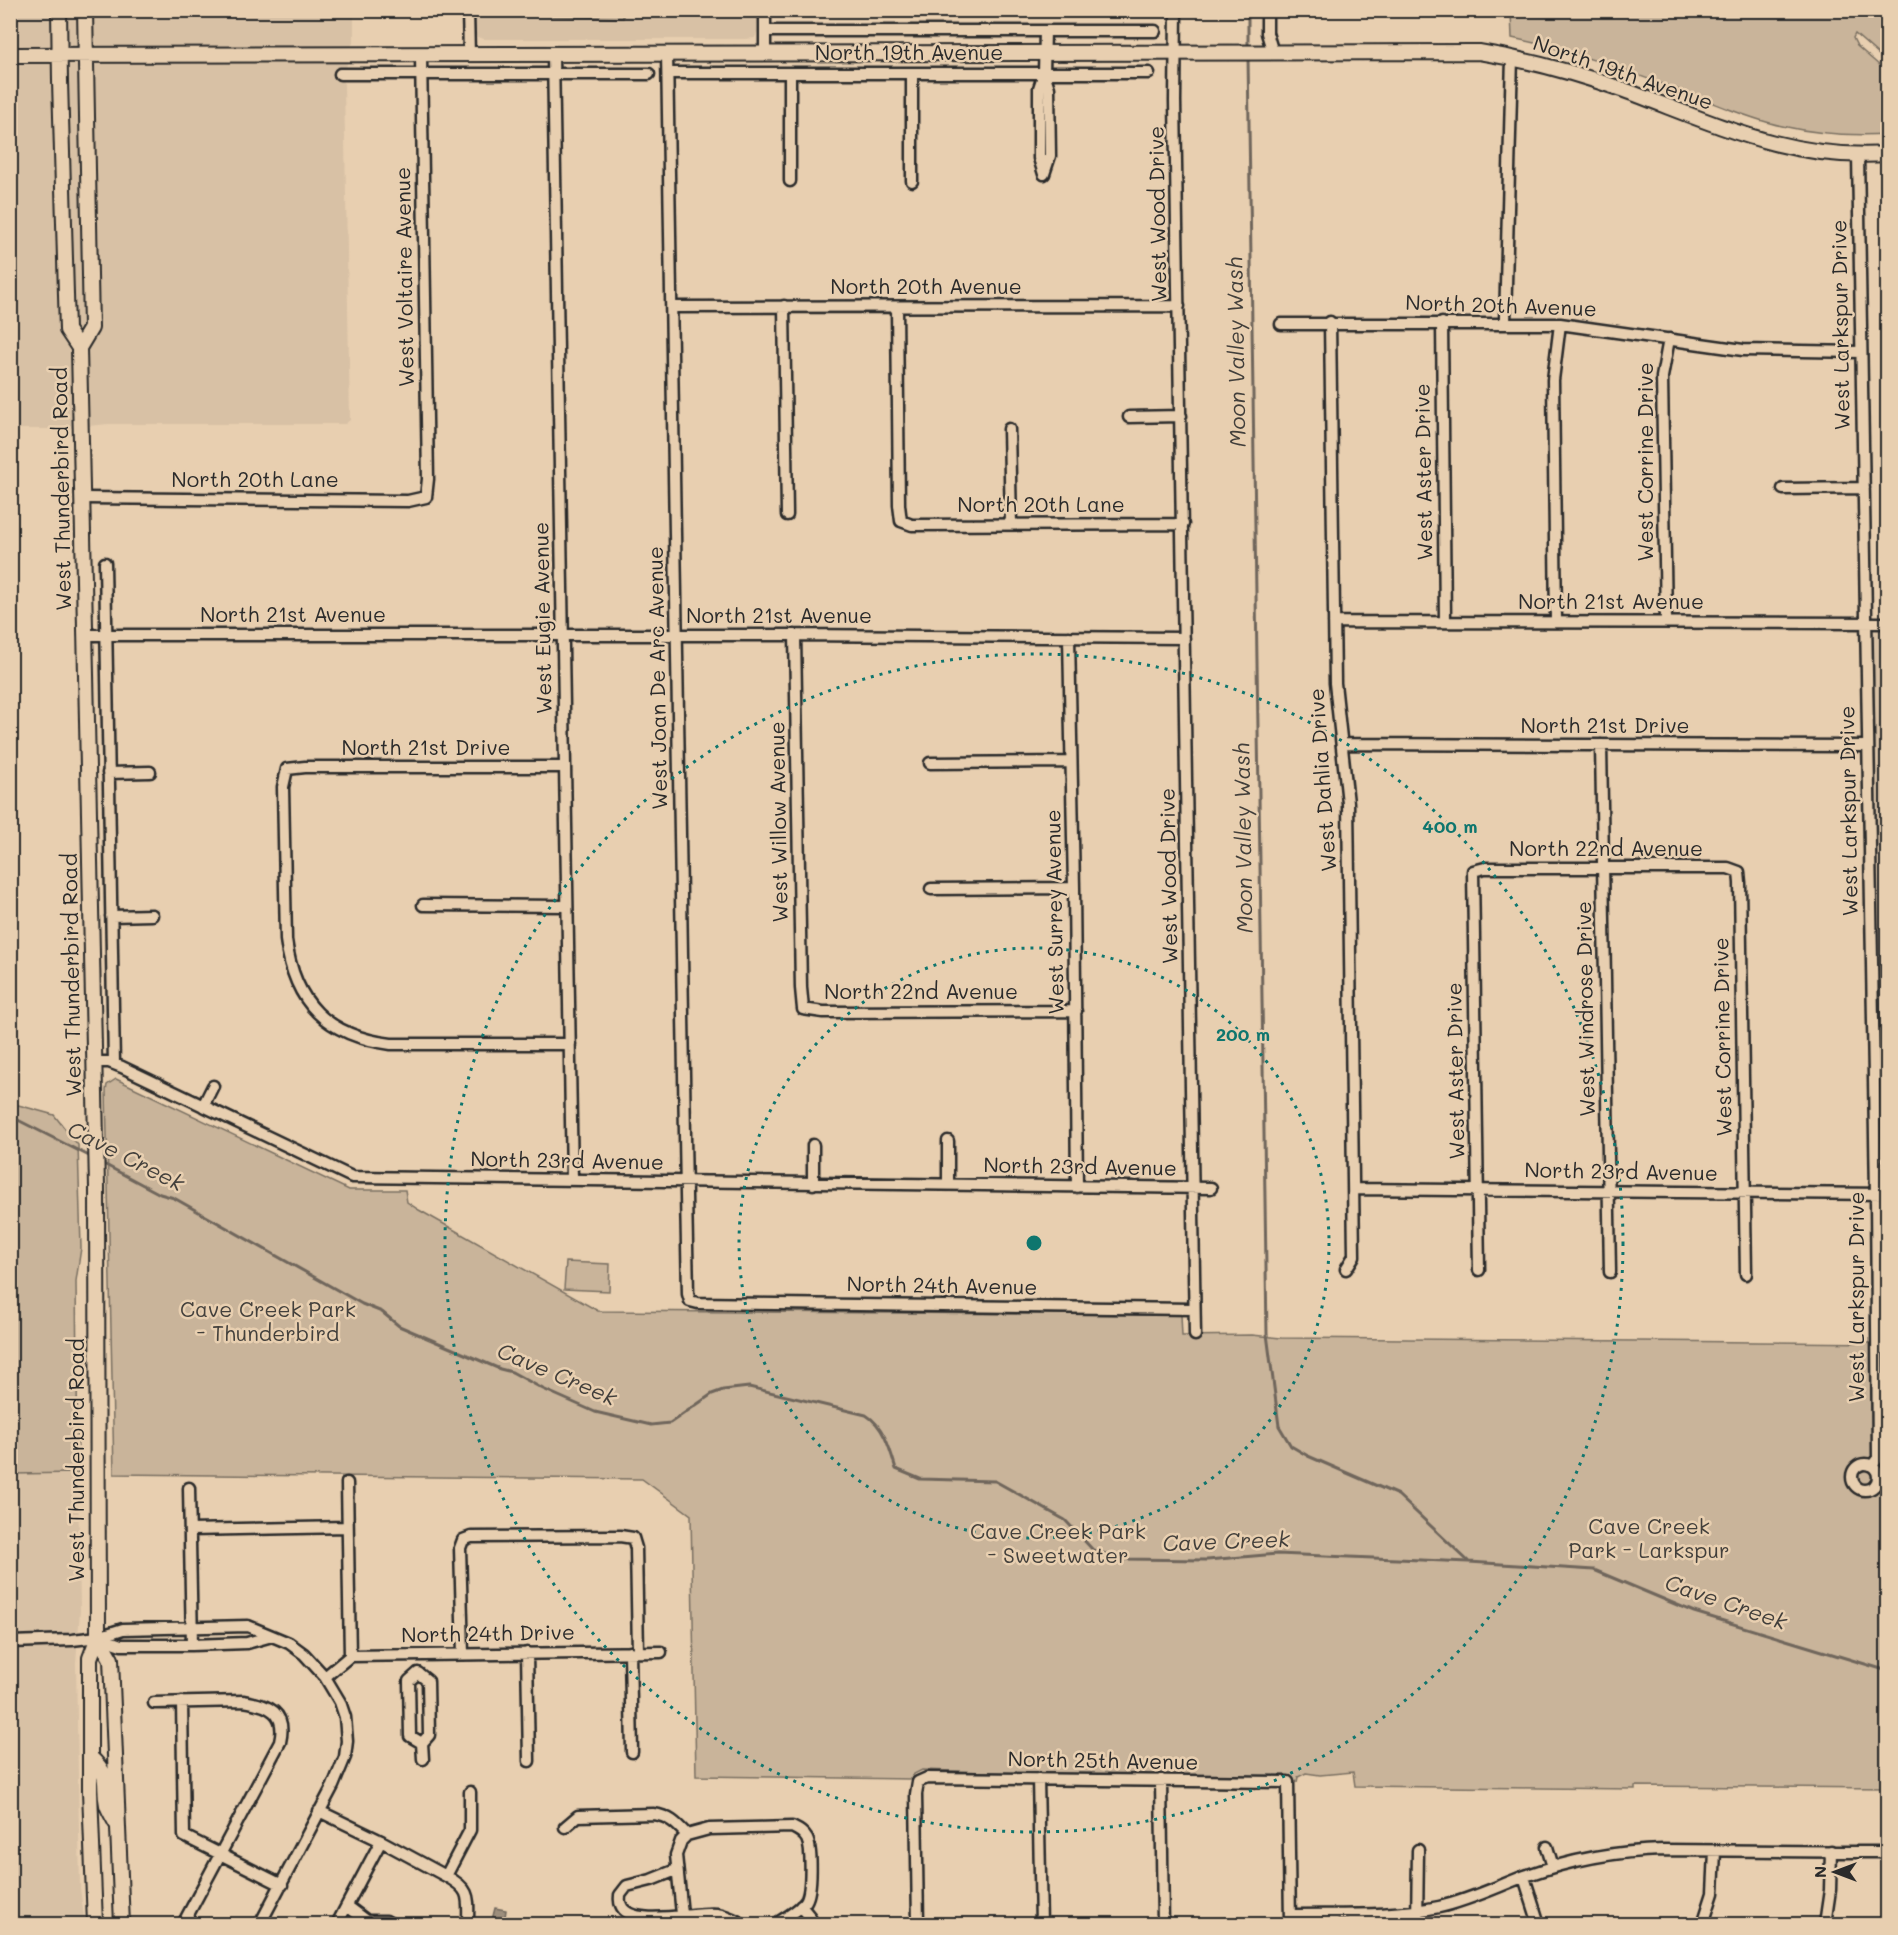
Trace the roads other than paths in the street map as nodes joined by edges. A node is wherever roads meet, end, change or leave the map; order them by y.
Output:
1 (60, 10) edge
2 (85, 10) edge
3 (468, 10) edge
4 (765, 10) edge
5 (1176, 10) edge
6 (1267, 10) edge
7 (1274, 10) edge
8 (765, 31) junction
9 (1046, 31) junction
10 (1155, 31) dead end
11 (1175, 52) junction
12 (1273, 52) junction
13 (667, 53) junction
14 (765, 53) junction
15 (85, 54) junction
16 (1045, 54) junction
17 (10, 55) edge
18 (59, 55) junction
19 (469, 55) junction
20 (553, 55) junction
21 (421, 56) junction
22 (1512, 57) junction
23 (668, 73) junction
24 (1044, 73) junction
25 (1149, 73) dead end
26 (340, 74) dead end
27 (421, 74) junction
28 (553, 74) junction
29 (649, 74) dead end
30 (790, 74) junction
31 (912, 74) junction
32 (1858, 154) junction
33 (1887, 154) edge
34 (790, 181) dead end
35 (912, 181) dead end
36 (784, 306) junction
37 (1179, 306) junction
38 (672, 307) junction
39 (897, 307) junction
40 (1330, 322) junction
41 (1442, 323) junction
42 (1505, 323) junction
43 (1281, 324) dead end
44 (1560, 324) junction
45 (1669, 339) junction
46 (79, 348) junction
47 (1862, 352) junction
48 (1181, 416) junction
49 (1129, 417) dead end
50 (1010, 429) dead end
51 (1864, 488) junction
52 (1783, 489) dead end
53 (426, 497) joint
54 (83, 498) junction
55 (787, 515) dead end
56 (1183, 524) junction
57 (1011, 525) junction
58 (105, 563) dead end
59 (1445, 621) junction
60 (1556, 621) junction
61 (1334, 622) junction
62 (1666, 622) junction
63 (1866, 623) junction
64 (1887, 623) edge
65 (86, 634) junction
66 (106, 634) junction
67 (795, 635) junction
68 (562, 636) junction
69 (677, 636) junction
70 (1069, 638) junction
71 (1184, 638) junction
72 (1342, 744) junction
73 (1601, 745) junction
74 (1868, 746) junction
75 (1071, 762) junction
76 (930, 763) dead end
77 (565, 768) junction
78 (150, 772) dead end
79 (108, 773) junction
80 (1603, 869) junction
81 (1473, 871) joint
82 (1739, 872) joint
83 (1074, 888) junction
84 (931, 889) dead end
85 (423, 905) dead end
86 (567, 906) junction
87 (152, 915) dead end
88 (111, 916) junction
89 (803, 1009) joint
90 (1076, 1011) junction
91 (570, 1044) junction
92 (94, 1062) junction
93 (114, 1064) junction
94 (213, 1086) dead end
95 (203, 1106) junction
96 (948, 1141) dead end
97 (813, 1144) dead end
98 (572, 1180) junction
99 (686, 1182) junction
100 (813, 1184) junction
101 (948, 1185) junction
102 (1077, 1186) junction
103 (1194, 1188) junction
104 (1211, 1188) dead end
105 (1354, 1189) junction
106 (1478, 1190) junction
107 (1609, 1192) junction
108 (1745, 1193) junction
109 (1882, 1194) edge
110 (1346, 1269) dead end
111 (1479, 1270) dead end
112 (1610, 1272) dead end
113 (1746, 1274) dead end
114 (690, 1301) joint
115 (1194, 1308) junction
116 (1195, 1335) dead end
117 (1872, 1466) dead end
118 (347, 1483) dead end
119 (189, 1488) dead end
120 (347, 1527) junction
121 (190, 1530) junction
122 (192, 1627) junction
123 (272, 1636) junction
124 (98, 1637) junction
125 (10, 1642) edge
126 (192, 1645) junction
127 (634, 1652) junction
128 (661, 1652) dead end
129 (527, 1653) junction
130 (463, 1654) junction
131 (418, 1655) junction
132 (350, 1656) junction
133 (418, 1673) junction
134 (324, 1677) junction
135 (182, 1702) junction
136 (154, 1703) dead end
137 (422, 1743) junction
138 (632, 1752) dead end
139 (90, 1758) junction
140 (423, 1759) dead end
141 (529, 1761) dead end
142 (1038, 1779) junction
143 (1161, 1780) junction
144 (470, 1792) dead end
145 (319, 1811) junction
146 (118, 1827) junction
147 (565, 1827) dead end
148 (687, 1835) junction
149 (381, 1841) junction
150 (1547, 1847) dead end
151 (1418, 1850) dead end
152 (1715, 1851) junction
153 (1831, 1851) junction
154 (1887, 1852) edge
155 (221, 1854) junction
156 (1553, 1867) junction
157 (676, 1869) junction
158 (446, 1876) junction
159 (1524, 1877) junction
160 (282, 1885) junction
161 (347, 1906) junction
162 (801, 1906) junction
163 (1417, 1910) junction
164 (682, 1920) edge
165 (1290, 1920) edge
166 (367, 1923) edge
167 (95, 1924) edge
168 (122, 1924) edge
169 (183, 1924) edge
170 (260, 1924) edge
171 (337, 1924) edge
172 (391, 1924) edge
173 (468, 1924) edge
174 (743, 1924) edge
175 (776, 1924) edge
176 (811, 1924) edge
177 (918, 1924) edge
178 (1041, 1924) edge
179 (1163, 1924) edge
180 (1417, 1924) edge
181 (1539, 1924) edge
182 (1703, 1924) edge
183 (1825, 1924) edge

1 - 18 main road, West Thunderbird Road
2 - 15 main road, West Thunderbird Road
3 - 19 street
4 - 8 street
5 - 11 street, West Wood Drive
6 - 12 street
7 - 12 street
8 - 9 street, North 19th Avenue
8 - 14 street
9 - 10 street, North 19th Avenue
9 - 16 street
11 - 12 main road, North 19th Avenue
11 - 16 main road, North 19th Avenue
11 - 37 street, West Wood Drive
12 - 22 main road, North 19th Avenue
13 - 14 main road, North 19th Avenue
13 - 20 main road, North 19th Avenue
13 - 23 street, West Joan De Arc Avenue
14 - 16 main road, North 19th Avenue
15 - 18 main road, North 19th Avenue
15 - 21 main road, North 19th Avenue
15 - 46 main road, West Thunderbird Road
16 - 24 street
17 - 18 main road, North 19th Avenue
18 - 46 main road, West Thunderbird Road
19 - 20 main road, North 19th Avenue
19 - 21 main road, North 19th Avenue
20 - 28 street, West Eugie Avenue
21 - 27 street, West Voltaire Avenue
22 - 32 main road, North 19th Avenue
22 - 42 street
23 - 30 street, North 19th Avenue
23 - 38 street, West Joan De Arc Avenue
24 - 24 street
24 - 25 street, North 19th Avenue
24 - 31 street, North 19th Avenue
26 - 27 street
27 - 28 street
27 - 53 street, West Voltaire Avenue
28 - 29 street
28 - 68 street, West Eugie Avenue
30 - 31 street, North 19th Avenue
30 - 34 street
31 - 35 street
32 - 33 main road, North 19th Avenue
32 - 47 street, West Larkspur Drive
36 - 38 street, North 20th Avenue
36 - 39 street, North 20th Avenue
36 - 55 street
37 - 39 street, North 20th Avenue
37 - 48 street, West Wood Drive
38 - 69 street, West Joan De Arc Avenue
39 - 57 street, North 20th Lane
40 - 41 street, North 20th Avenue
40 - 43 street, North 20th Avenue
40 - 61 street, West Dahlia Drive
41 - 42 street, North 20th Avenue
41 - 59 street, West Aster Drive
42 - 44 street, North 20th Avenue
44 - 45 street, North 20th Avenue
44 - 60 street
45 - 47 street, North 20th Avenue
45 - 62 street, West Corrine Drive
46 - 54 main road, West Thunderbird Road
47 - 51 street, West Larkspur Drive
48 - 49 street
48 - 56 street, West Wood Drive
50 - 57 street
51 - 52 street
51 - 63 street, West Larkspur Drive
53 - 54 street, North 20th Lane
54 - 65 main road, West Thunderbird Road
56 - 57 street, North 20th Lane
56 - 71 street, West Wood Drive
58 - 66 street, West Thunderbird Road
59 - 60 street, North 21st Avenue
59 - 61 street, North 21st Avenue
60 - 62 street, North 21st Avenue
61 - 72 street, West Dahlia Drive
62 - 63 street, North 21st Avenue
63 - 64 street, North 21st Avenue
63 - 74 street, West Larkspur Drive
65 - 66 street, North 21st Avenue
65 - 92 main road, West Thunderbird Road
66 - 68 street, North 21st Avenue
66 - 79 street, West Thunderbird Road
67 - 69 street, North 21st Avenue
67 - 70 street, North 21st Avenue
67 - 89 street, West Willow Avenue
68 - 69 street, North 21st Avenue
68 - 77 street, West Eugie Avenue
69 - 99 street, West Joan De Arc Avenue
70 - 71 street, North 21st Avenue
70 - 75 street, West Surrey Avenue
71 - 103 street, West Wood Drive
72 - 73 street, North 21st Drive
72 - 105 street, West Dahlia Drive
73 - 74 street, North 21st Drive
73 - 80 street, West Windrose Drive
74 - 109 street, West Larkspur Drive
75 - 76 street
75 - 83 street, West Surrey Avenue
77 - 86 street, West Eugie Avenue
77 - 91 street, North 21st Drive
78 - 79 street
79 - 88 street, West Thunderbird Road
80 - 81 street, North 22nd Avenue
80 - 82 street, North 22nd Avenue
80 - 107 street, West Windrose Drive
81 - 106 street, West Aster Drive
82 - 108 street, West Corrine Drive
83 - 84 street
83 - 90 street, West Surrey Avenue
85 - 86 street
86 - 91 street, West Eugie Avenue
87 - 88 street, West Thunderbird Road
88 - 93 street, West Thunderbird Road
89 - 90 street, North 22nd Avenue
90 - 102 street, West Surrey Avenue
91 - 98 street, West Eugie Avenue
92 - 93 street, North 23rd Avenue
92 - 124 main road, West Thunderbird Road
93 - 95 street, North 23rd Avenue
94 - 95 street
95 - 98 street, North 23rd Avenue
96 - 101 street
97 - 100 street
98 - 99 street, North 23rd Avenue
99 - 100 street, North 23rd Avenue
99 - 114 street, West Joan De Arc Avenue
100 - 101 street, North 23rd Avenue
101 - 102 street, North 23rd Avenue
102 - 103 street, North 23rd Avenue
103 - 104 street, North 23rd Avenue
103 - 115 street, West Wood Drive
105 - 106 street, North 23rd Avenue
105 - 110 street, West Dahlia Drive
106 - 107 street, North 23rd Avenue
106 - 111 street, West Aster Drive
107 - 108 street, North 23rd Avenue
107 - 112 street, West Windrose Drive
108 - 109 street, North 23rd Avenue
108 - 113 street, West Corrine Drive
109 - 117 street, West Larkspur Drive
114 - 115 street, North 24th Avenue
115 - 116 street, West Wood Drive
118 - 120 street
119 - 121 street
120 - 121 street
120 - 132 street
121 - 122 street
122 - 123 street
122 - 124 street
122 - 126 street
123 - 126 street
123 - 134 street
124 - 125 street
124 - 126 street
124 - 139 main road, West Thunderbird Road
124 - 146 main road, West Thunderbird Road
127 - 128 street, North 24th Drive
127 - 129 street, North 24th Drive
127 - 130 street
127 - 138 street
129 - 130 street, North 24th Drive
129 - 141 street
130 - 131 street, North 24th Drive
131 - 132 street, North 24th Drive
131 - 133 street
132 - 134 street
133 - 137 street
133 - 137 street
134 - 145 street
135 - 136 street
135 - 155 street
135 - 155 street
137 - 140 street
139 - 146 main road
139 - 167 main road, West Thunderbird Road
142 - 143 street, North 25th Avenue
142 - 177 street, North 25th Avenue
142 - 178 street
143 - 165 street, North 25th Avenue
143 - 179 street
144 - 158 street
145 - 149 street
145 - 160 street
146 - 168 main road, West Thunderbird Road
147 - 148 street
148 - 157 street
148 - 162 street
149 - 158 street
149 - 161 street
150 - 156 street
151 - 163 street
152 - 153 street
152 - 156 street
152 - 182 street
153 - 154 street
153 - 183 street
155 - 160 street
155 - 169 street
156 - 159 street
157 - 164 street
157 - 164 street
158 - 173 street
159 - 163 street
159 - 181 street
160 - 170 street
161 - 166 street
161 - 171 street
162 - 175 street
162 - 176 street
163 - 165 street
163 - 180 street
164 - 174 street
166 - 172 street

